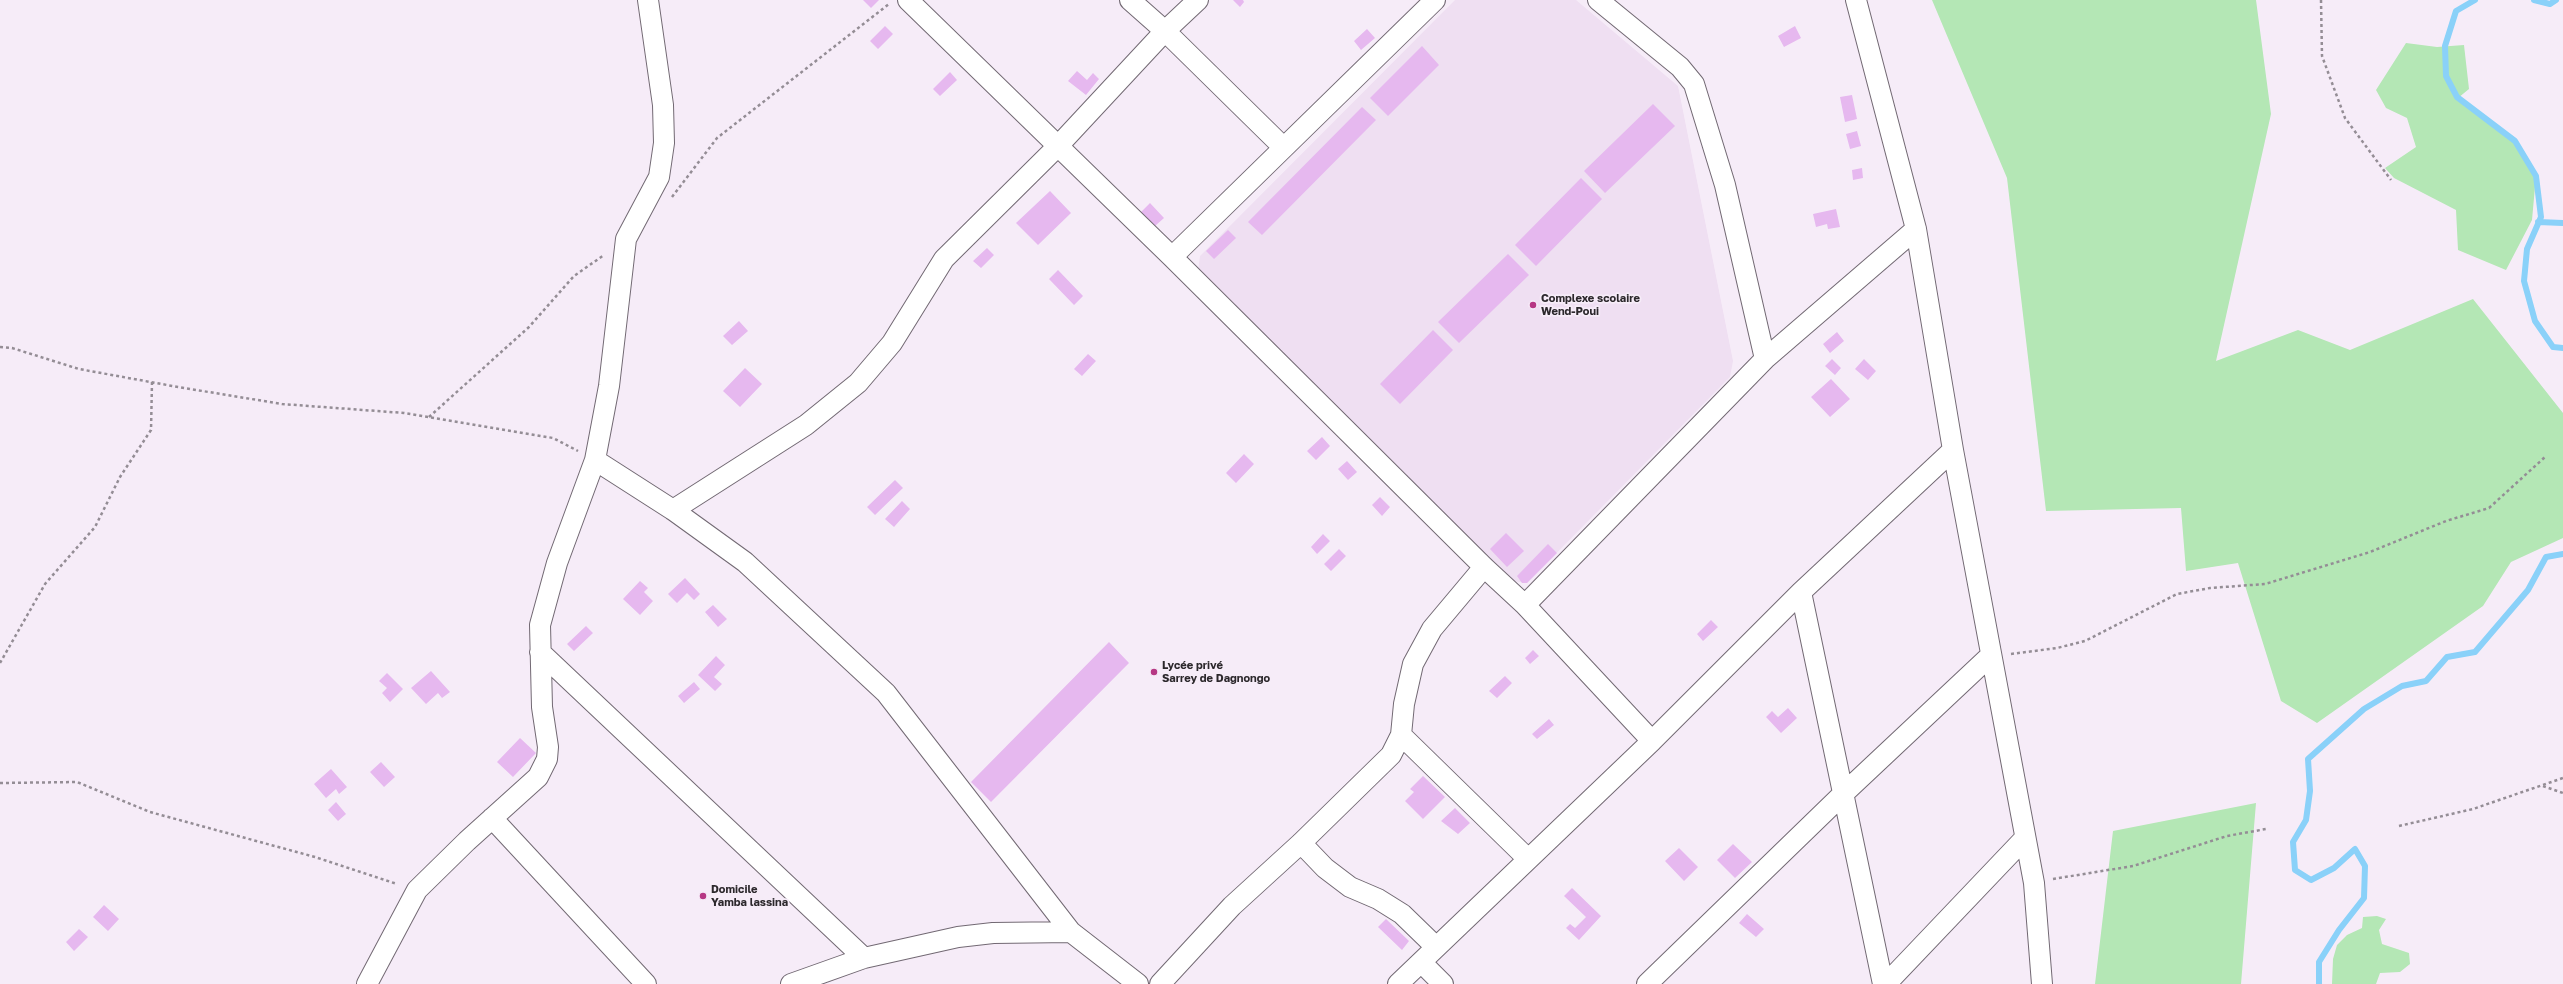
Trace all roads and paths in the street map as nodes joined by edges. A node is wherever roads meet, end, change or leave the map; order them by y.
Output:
1 (648, 0) edge
2 (908, 0) edge
3 (1130, 0) edge
4 (1198, 0) edge
5 (1435, 0) edge
6 (1598, 0) edge
7 (1856, 0) edge
8 (2321, 0) edge
9 (1165, 31) junction
10 (1058, 146) junction
11 (1283, 147) junction
12 (2391, 180) dead end
13 (1916, 229) junction
14 (1172, 257) junction
15 (0, 348) edge
16 (1765, 359) junction
17 (152, 382) junction
18 (1953, 450) junction
19 (2545, 457) dead end
20 (595, 460) junction
21 (673, 510) junction
22 (1484, 567) junction
23 (1801, 592) junction
24 (1525, 605) junction
25 (540, 652) junction
26 (1990, 656) junction
27 (0, 663) edge
28 (1401, 734) junction
29 (1652, 741) junction
30 (2563, 778) edge
31 (0, 783) edge
32 (2542, 786) junction
33 (2563, 793) edge
34 (1843, 794) junction
35 (492, 818) junction
36 (2399, 826) dead end
37 (2266, 829) dead end
38 (2026, 838) junction
39 (1302, 843) junction
40 (1528, 859) junction
41 (2034, 883) junction
42 (418, 890) junction
43 (1071, 932) junction
44 (1436, 947) junction
45 (864, 958) junction
46 (1421, 962) junction
47 (367, 984) edge
48 (646, 984) edge
49 (791, 984) edge
50 (1138, 984) edge
51 (1160, 984) edge
52 (1398, 984) edge
53 (1443, 984) edge
54 (1647, 984) edge
55 (1884, 984) edge
56 (2042, 984) edge

1 - 20 street
2 - 10 street
3 - 9 street
4 - 9 street
5 - 11 street
6 - 16 street
7 - 13 street
8 - 12 path
9 - 10 street
9 - 11 street
10 - 14 street
10 - 21 street
11 - 14 street
13 - 16 street
13 - 18 street
14 - 22 street
15 - 17 path
16 - 24 street
17 - 20 path
17 - 27 path
18 - 23 street
18 - 26 street
19 - 26 path
20 - 21 street
20 - 25 street
21 - 43 street
22 - 24 street
22 - 28 street
23 - 29 street
23 - 34 street
24 - 29 street
25 - 35 street
25 - 45 street
26 - 34 street
26 - 38 street
28 - 39 street
28 - 40 street
29 - 40 street
30 - 32 path
31 - 42 path
32 - 33 path
32 - 36 path
34 - 54 street
34 - 55 street
35 - 42 street
35 - 48 street
37 - 41 path
38 - 41 street
38 - 55 street
39 - 44 street
39 - 51 street
40 - 44 street
41 - 56 street
42 - 47 street
43 - 45 street
43 - 50 street
44 - 46 street
45 - 49 street
46 - 52 street
46 - 53 street

